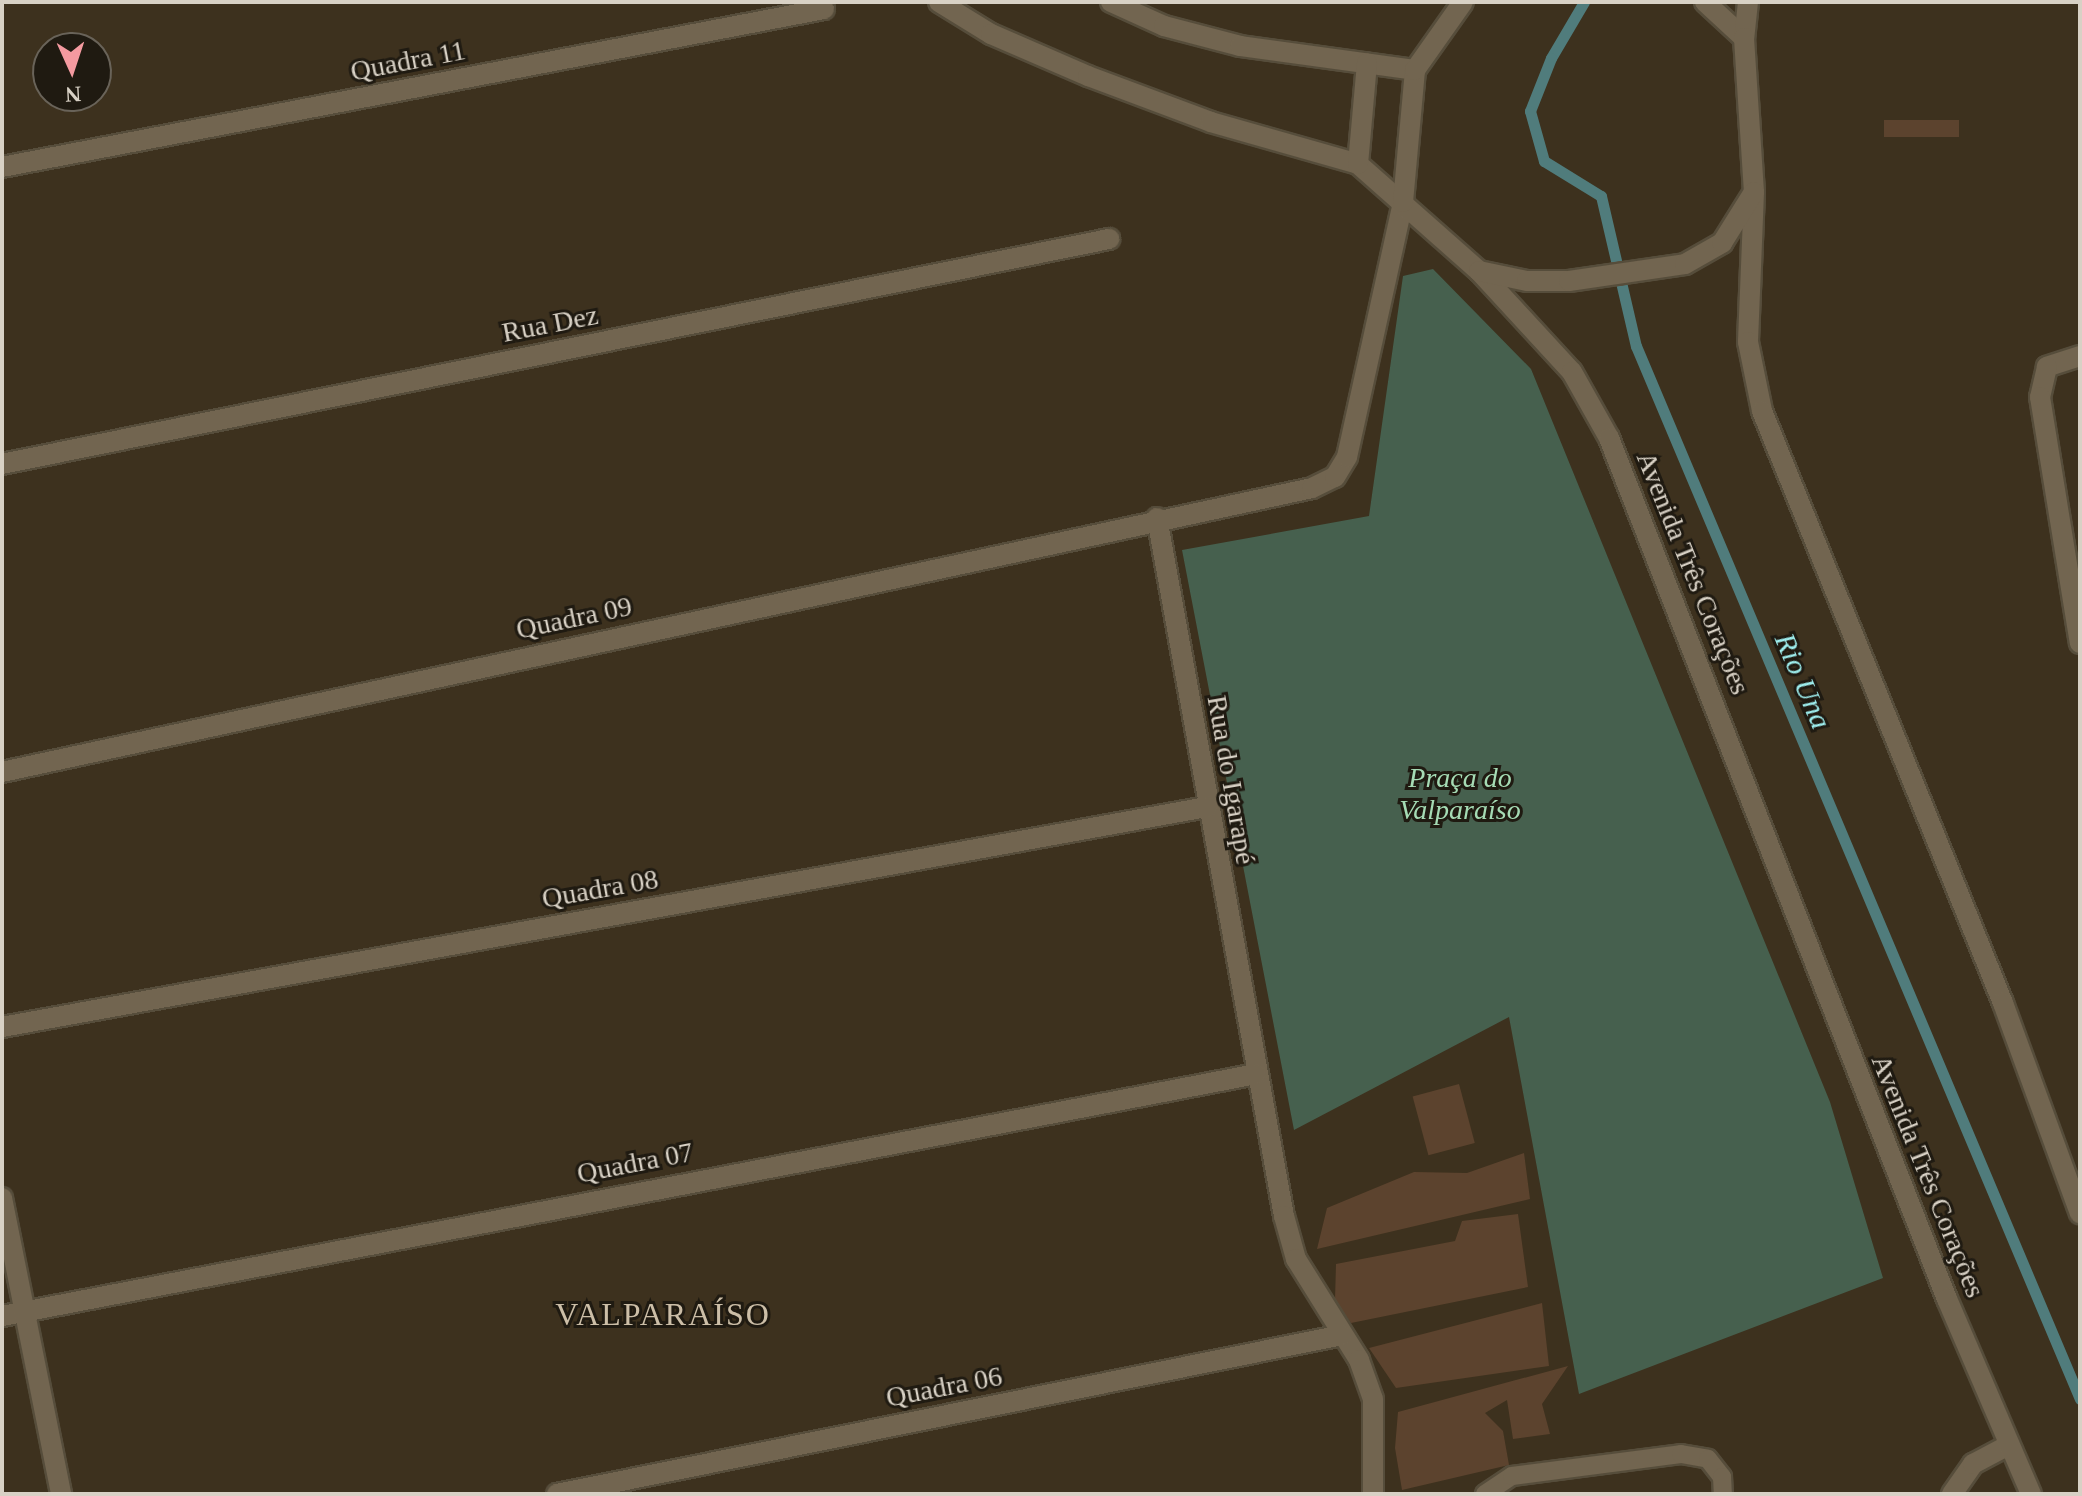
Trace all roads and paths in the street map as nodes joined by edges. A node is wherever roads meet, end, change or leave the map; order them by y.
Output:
1 (939, 2) edge
2 (1111, 2) edge
3 (1483, 2) edge
4 (1705, 2) edge
5 (1748, 2) edge
6 (824, 9) dead end
7 (1457, 11) edge
8 (1744, 38) junction
9 (1367, 63) junction
10 (1415, 70) junction
11 (1358, 164) junction
12 (2, 167) edge
13 (1754, 192) junction
14 (1403, 202) junction
15 (1109, 239) dead end
16 (1479, 271) junction
17 (2080, 356) edge
18 (2, 464) edge
19 (1157, 518) junction
20 (2080, 643) edge
21 (2, 772) edge
22 (1207, 807) junction
23 (2, 1027) edge
24 (1256, 1074) junction
25 (3, 1209) edge
26 (2080, 1213) edge
27 (25, 1308) junction
28 (2, 1316) edge
29 (1342, 1335) junction
30 (2008, 1445) junction
31 (61, 1494) edge
32 (557, 1494) edge
33 (1373, 1494) edge
34 (1485, 1494) edge
35 (1723, 1494) edge
36 (1952, 1494) edge
37 (2031, 1494) edge

1 - 11 street, Avenida Três Corações
2 - 9 street
3 - 7 street
4 - 8 street
5 - 8 street
6 - 12 street, Quadra 11
7 - 10 street
8 - 13 street
9 - 10 street
9 - 11 street
10 - 14 street
11 - 14 street, Avenida Três Corações
13 - 16 street
13 - 26 street
14 - 16 street, Avenida Três Corações
14 - 19 street
15 - 18 street, Rua Dez
16 - 30 street, Avenida Três Corações
17 - 20 street
19 - 21 street, Quadra 09
19 - 22 street, Rua do Igarapé
22 - 23 street, Quadra 08
22 - 24 street, Rua do Igarapé
24 - 27 street, Quadra 07
24 - 29 street, Rua do Igarapé
25 - 27 street
27 - 28 street, Quadra 07
27 - 31 street
29 - 32 street, Quadra 06
29 - 33 street, Rua do Igarapé
30 - 36 street
30 - 37 street, Avenida Três Corações
34 - 35 lane

